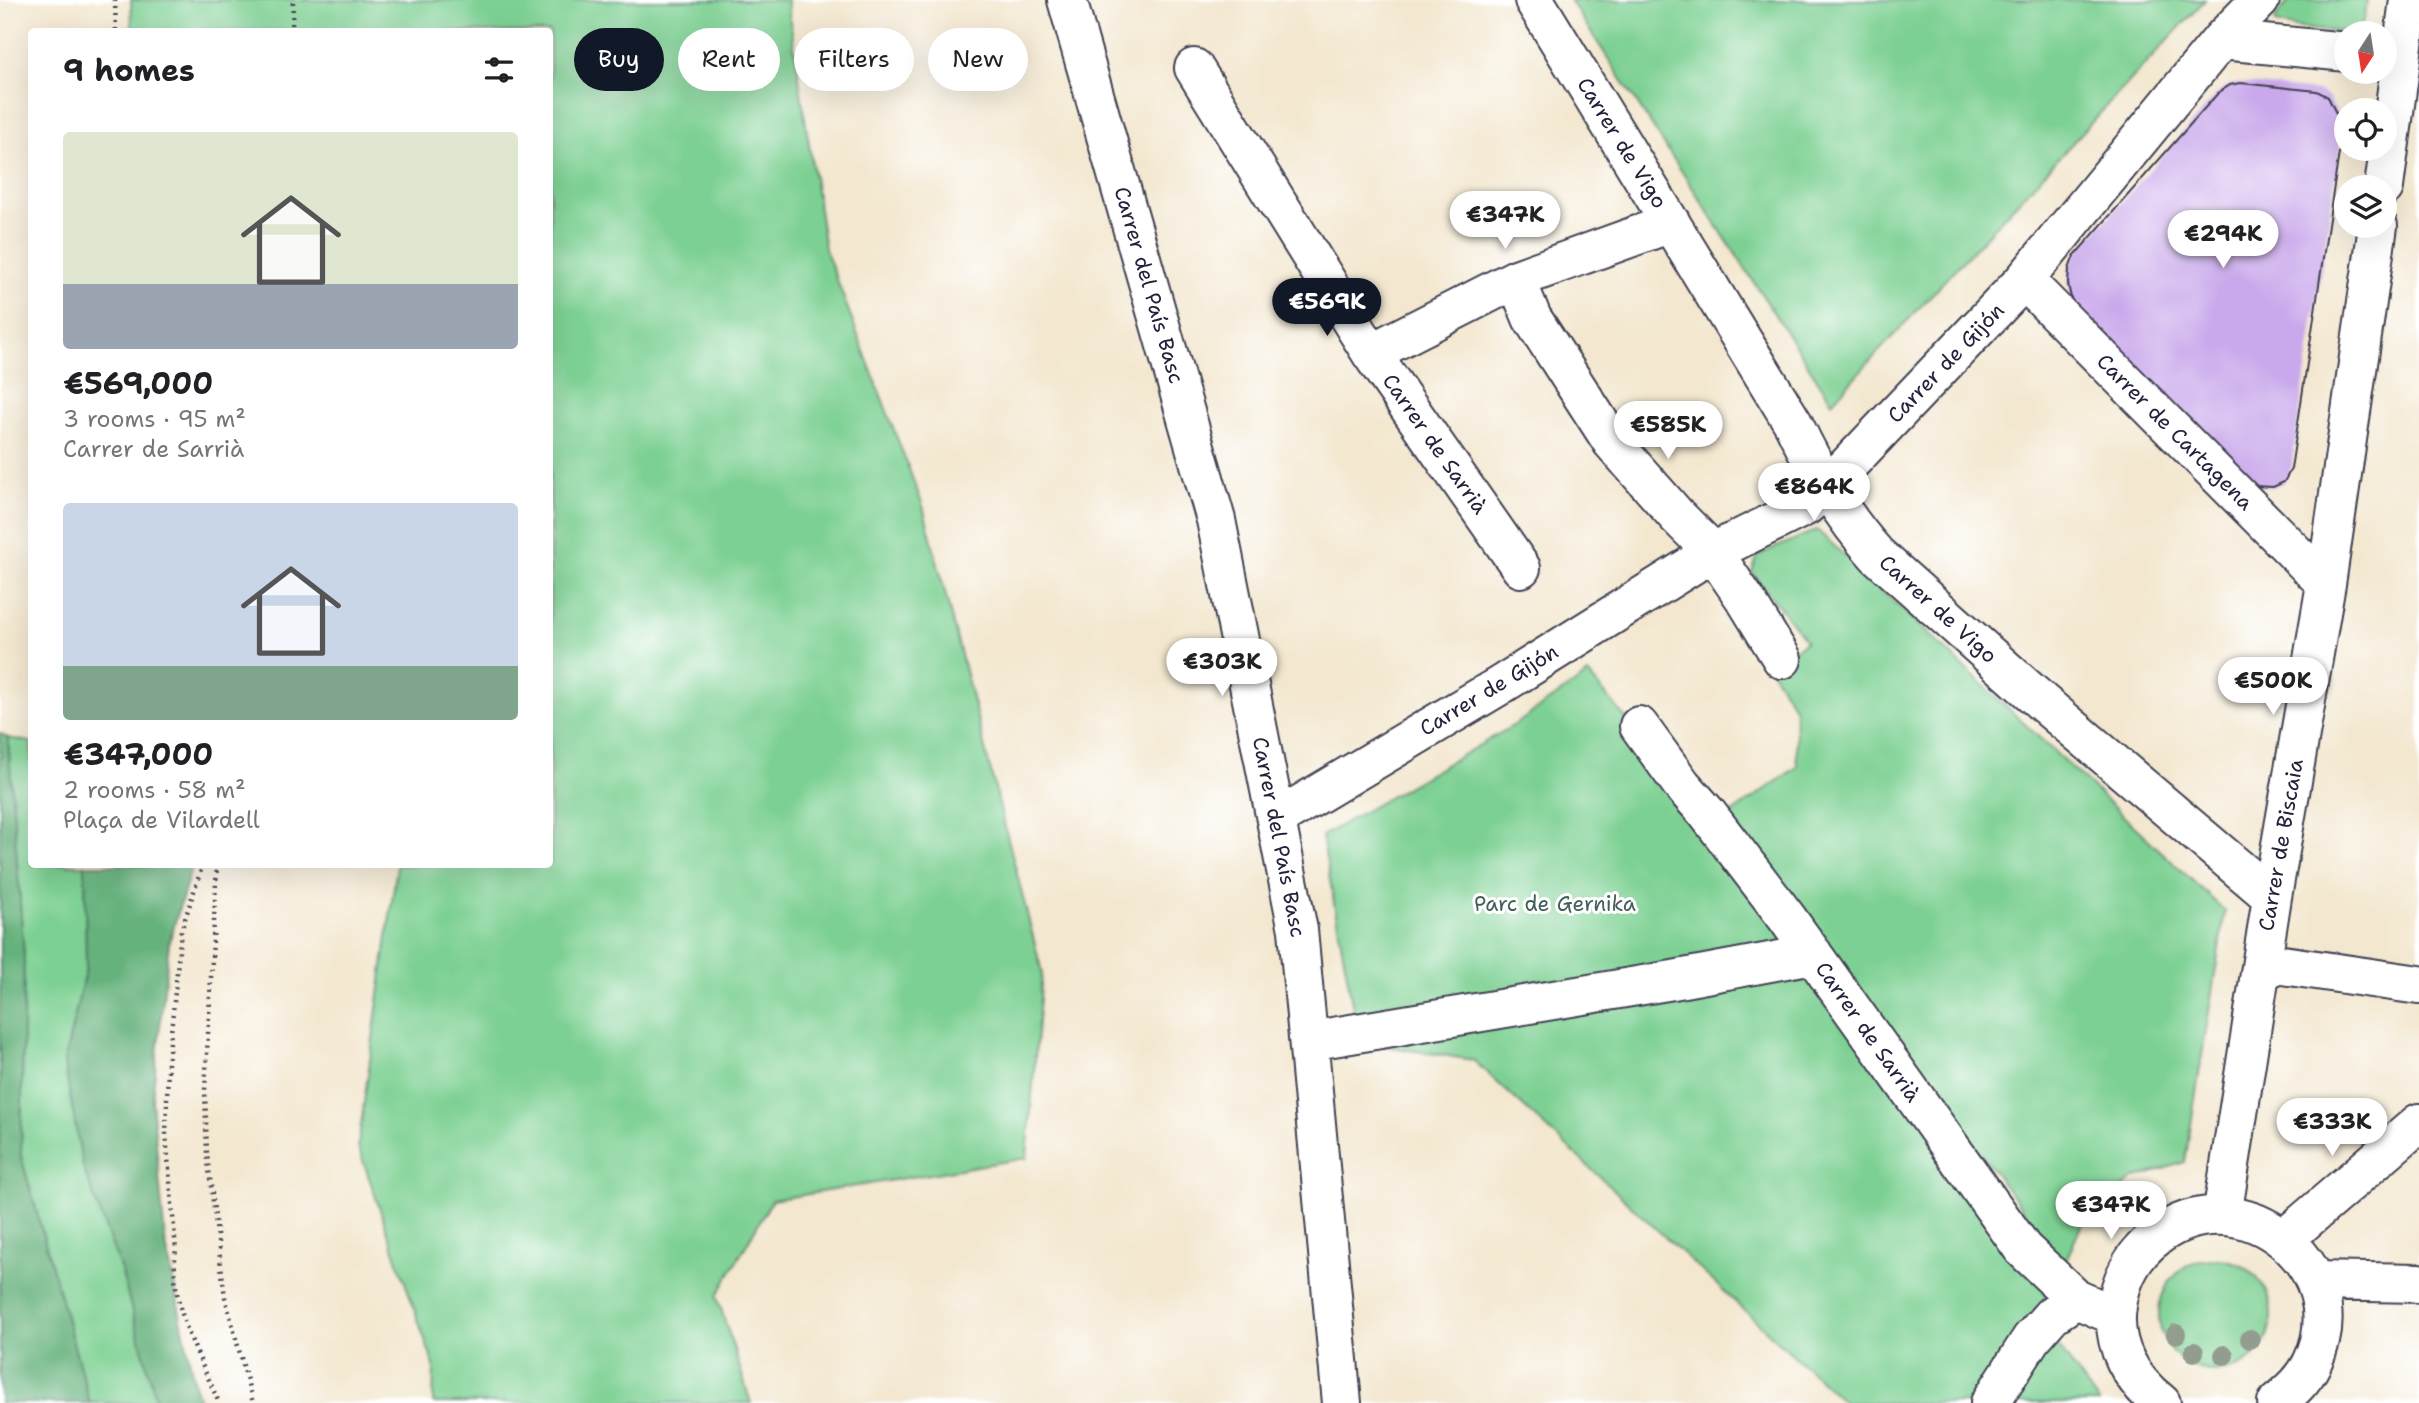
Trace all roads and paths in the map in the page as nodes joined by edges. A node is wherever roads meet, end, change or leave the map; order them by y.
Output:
1 (115, 0) edge
2 (293, 0) edge
3 (1067, 0) edge
4 (1534, 0) edge
5 (2260, 0) edge
6 (2409, 0) edge
7 (116, 28) edge
8 (292, 28) edge
9 (2221, 40) junction
10 (2334, 51) edge
11 (2402, 57) edge
12 (1194, 68) dead end
13 (2386, 175) edge
14 (1671, 223) junction
15 (2376, 238) edge
16 (1516, 279) junction
17 (2024, 280) junction
18 (1371, 353) junction
19 (1827, 487) junction
20 (1713, 552) junction
21 (1521, 568) dead end
22 (2326, 584) junction
23 (1782, 659) dead end
24 (1639, 726) dead end
25 (1276, 820) junction
26 (202, 868) edge
27 (217, 868) edge
28 (2272, 897) junction
29 (1813, 954) junction
30 (2262, 962) junction
31 (2419, 985) edge
32 (1309, 1041) junction
33 (2419, 1123) edge
34 (2222, 1216) junction
35 (2284, 1239) junction
36 (2315, 1281) junction
37 (2419, 1283) edge
38 (2076, 1299) junction
39 (2116, 1315) junction
40 (219, 1403) edge
41 (253, 1403) edge
42 (1342, 1403) edge
43 (1990, 1403) edge
44 (2161, 1403) edge
45 (2277, 1403) edge

1 - 7 path
2 - 8 path
3 - 25 street, Carrer del País Basc
4 - 14 street, Carrer de Vigo
5 - 9 street, Carrer de Gijón
6 - 11 street
9 - 10 street
9 - 17 street, Carrer de Gijón
11 - 13 street
12 - 18 street, Carrer de Sarrià
14 - 16 street
14 - 19 street, Carrer de Vigo
15 - 22 street, Carrer de Biscaia
16 - 18 street
16 - 20 street
17 - 19 street, Carrer de Gijón
17 - 22 street, Carrer de Cartagena
18 - 21 street, Carrer de Sarrià
19 - 20 street, Carrer de Gijón
19 - 28 street, Carrer de Vigo
20 - 23 street
20 - 25 street, Carrer de Gijón
22 - 28 street, Carrer de Biscaia
24 - 29 street, Carrer de Sarrià
25 - 32 street, Carrer del País Basc
26 - 40 path
27 - 41 path
28 - 30 street, Carrer de Biscaia
29 - 32 street
29 - 38 street, Carrer de Sarrià
30 - 31 street
30 - 34 street, Carrer de Biscaia
32 - 42 street, Carrer del País Basc
33 - 35 street
34 - 35 street
34 - 39 street
35 - 36 street
36 - 37 street
36 - 45 street
38 - 39 street, Carrer de Sarrià
38 - 43 street
39 - 44 street

